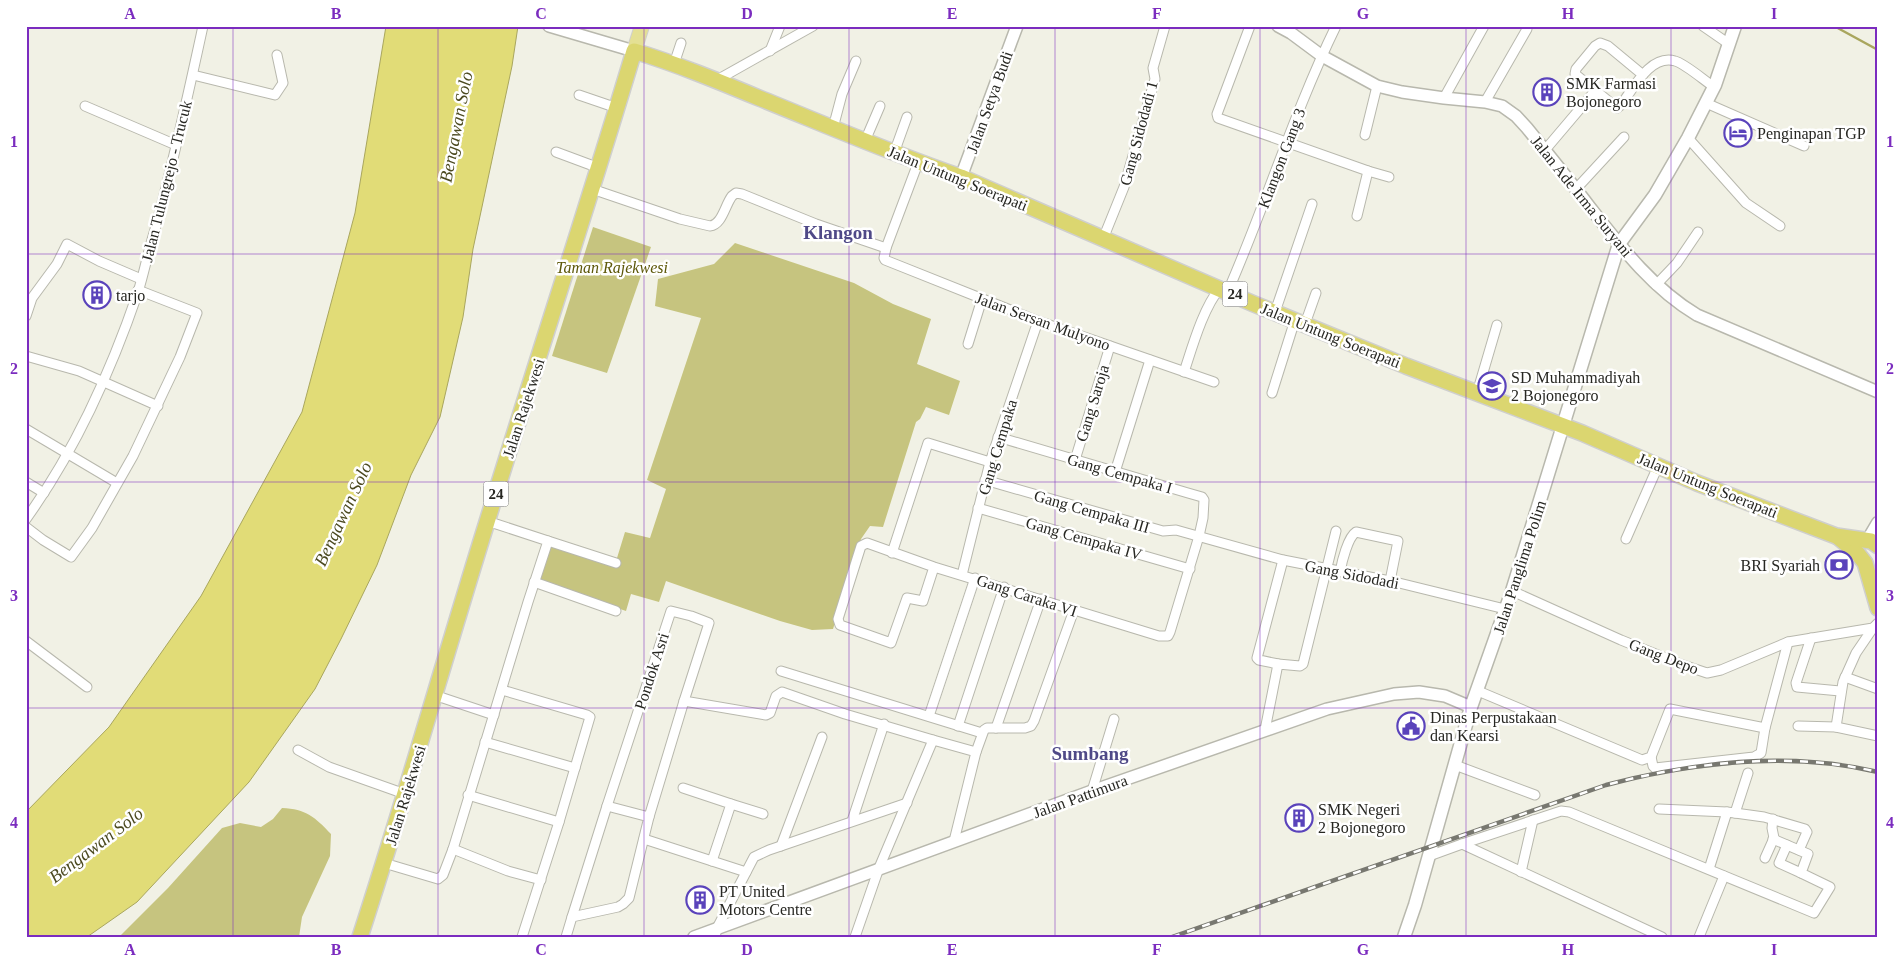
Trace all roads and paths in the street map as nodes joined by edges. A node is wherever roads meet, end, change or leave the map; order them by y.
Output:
1 (203, 26) edge
2 (549, 26) edge
3 (642, 26) edge
4 (779, 26) edge
5 (813, 26) edge
6 (1017, 26) edge
7 (1165, 26) edge
8 (1250, 26) edge
9 (1278, 26) edge
10 (1336, 26) edge
11 (1484, 26) edge
12 (1703, 26) edge
13 (1736, 26) edge
14 (1528, 29) dead end
15 (1292, 30) edge
16 (681, 43) dead end
17 (1729, 44) junction
18 (634, 51) junction
19 (770, 51) junction
20 (277, 55) dead end
21 (1322, 56) junction
22 (856, 61) dead end
23 (674, 64) junction
24 (193, 74) junction
25 (1643, 75) junction
26 (717, 80) junction
27 (1378, 86) junction
28 (1714, 87) junction
29 (1595, 92) junction
30 (579, 95) dead end
31 (1444, 98) junction
32 (1485, 102) junction
33 (1706, 103) junction
34 (85, 106) dead end
35 (880, 106) dead end
36 (617, 108) junction
37 (907, 118) dead end
38 (833, 128) junction
39 (1364, 135) dead end
40 (1624, 137) dead end
41 (1688, 138) junction
42 (865, 141) junction
43 (1287, 144) junction
44 (176, 145) junction
45 (1804, 146) dead end
46 (1544, 150) junction
47 (556, 152) dead end
48 (894, 153) junction
49 (918, 163) junction
50 (599, 168) junction
51 (1368, 172) junction
52 (961, 177) junction
53 (1389, 177) dead end
54 (592, 188) junction
55 (1576, 189) junction
56 (1312, 204) dead end
57 (1357, 216) dead end
58 (1780, 226) dead end
59 (1698, 232) dead end
60 (1103, 239) junction
61 (1619, 244) junction
62 (886, 248) junction
63 (141, 279) junction
64 (1656, 285) junction
65 (138, 290) junction
66 (1224, 290) junction
67 (1316, 293) dead end
68 (982, 299) junction
69 (1275, 312) junction
70 (26, 316) edge
71 (1038, 321) junction
72 (1300, 322) junction
73 (1497, 325) dead end
74 (968, 344) dead end
75 (1110, 346) junction
76 (26, 356) edge
77 (1150, 360) junction
78 (1184, 372) junction
79 (102, 380) junction
80 (1214, 382) dead end
81 (1878, 392) edge
82 (1272, 393) dead end
83 (1476, 393) junction
84 (158, 406) junction
85 (1563, 426) junction
86 (26, 428) edge
87 (998, 437) junction
88 (68, 454) junction
89 (1075, 460) junction
90 (990, 462) junction
91 (1658, 466) junction
92 (1114, 472) junction
93 (985, 480) junction
94 (26, 482) edge
95 (117, 483) junction
96 (44, 493) junction
97 (978, 508) junction
98 (26, 519) edge
99 (487, 521) junction
100 (1878, 524) edge
101 (26, 527) edge
102 (1336, 531) dead end
103 (1199, 536) junction
104 (1836, 536) junction
105 (1626, 539) dead end
106 (548, 541) junction
107 (1873, 543) edge
108 (892, 553) junction
109 (1878, 555) edge
110 (1860, 557) junction
111 (1283, 560) junction
112 (616, 562) dead end
113 (934, 566) junction
114 (1190, 569) junction
115 (1327, 569) junction
116 (1340, 572) junction
117 (962, 575) junction
118 (975, 578) junction
119 (1390, 581) junction
120 (534, 582) junction
121 (1004, 587) junction
122 (1512, 591) junction
123 (1041, 599) junction
124 (1878, 608) edge
125 (1505, 609) junction
126 (616, 610) dead end
127 (1074, 610) junction
128 (1875, 625) edge
129 (1811, 638) junction
130 (26, 641) edge
131 (1788, 642) junction
132 (1278, 664) junction
133 (781, 671) dead end
134 (1845, 677) junction
135 (87, 687) dead end
136 (1878, 689) edge
137 (502, 690) junction
138 (1478, 691) junction
139 (1840, 691) junction
140 (434, 695) junction
141 (684, 701) junction
142 (1471, 707) junction
143 (494, 715) junction
144 (929, 716) junction
145 (1114, 718) dead end
146 (884, 724) junction
147 (958, 726) junction
148 (1798, 726) dead end
149 (1836, 727) junction
150 (996, 728) junction
151 (1765, 728) junction
152 (1265, 730) junction
153 (982, 733) junction
154 (1878, 736) edge
155 (822, 737) dead end
156 (933, 740) junction
157 (485, 742) junction
158 (298, 750) dead end
159 (976, 752) junction
160 (1651, 757) junction
161 (1455, 765) junction
162 (575, 768) junction
163 (1748, 773) dead end
164 (684, 788) dead end
165 (1092, 791) junction
166 (405, 794) junction
167 (468, 795) junction
168 (1535, 795) dead end
169 (907, 803) junction
170 (730, 804) junction
171 (607, 806) junction
172 (1659, 809) dead end
173 (1731, 813) junction
174 (763, 814) dead end
175 (649, 817) junction
176 (1773, 819) junction
177 (1533, 820) junction
178 (852, 821) junction
179 (560, 822) junction
180 (644, 839) junction
181 (1774, 839) junction
182 (954, 841) junction
183 (1462, 844) junction
184 (1787, 845) junction
185 (781, 846) junction
186 (453, 849) junction
187 (1430, 850) junction
188 (1799, 850) junction
189 (1765, 858) dead end
190 (712, 861) junction
191 (384, 863) junction
192 (879, 868) junction
193 (1709, 869) junction
194 (746, 872) junction
195 (1521, 872) junction
196 (1801, 872) junction
197 (1724, 876) junction
198 (541, 880) junction
199 (572, 918) junction
200 (716, 932) edge
201 (360, 937) edge
202 (522, 937) edge
203 (566, 937) edge
204 (694, 937) edge
205 (855, 937) edge
206 (1404, 937) edge
207 (1662, 937) edge
208 (1700, 937) edge

1 - 24 street, Jalan Tulungrejo - Trucuk
2 - 18 street
3 - 18 main road
4 - 19 street
5 - 19 street
6 - 52 street, Jalan Setya Budi
7 - 60 street, Gang Sidodadi 1
8 - 43 street
9 - 15 street, Jalan Ade Irma Suryani
10 - 21 street, Klangon Gang 3
11 - 31 street
12 - 17 street
13 - 17 main road, Jalan Panglima Polim
14 - 32 street
15 - 21 street, Jalan Ade Irma Suryani
16 - 23 street
17 - 28 main road, Jalan Panglima Polim
18 - 23 highway, Jalan Untung Soerapati / 24
18 - 36 highway, Jalan Rajekwesi / 24
19 - 26 street
20 - 24 street
21 - 27 street, Jalan Ade Irma Suryani
21 - 43 street, Klangon Gang 3
22 - 38 street
23 - 26 highway, Jalan Untung Soerapati / 24
24 - 44 street, Jalan Tulungrejo - Trucuk
25 - 28 street
25 - 29 street
25 - 29 street
26 - 38 highway, Jalan Untung Soerapati / 24
27 - 31 street, Jalan Ade Irma Suryani
27 - 39 street
28 - 33 main road, Jalan Panglima Polim
29 - 46 street
30 - 36 street
31 - 32 street, Jalan Ade Irma Suryani
32 - 46 street, Jalan Ade Irma Suryani
33 - 41 main road, Jalan Panglima Polim
33 - 45 street
34 - 44 street
35 - 42 street
36 - 50 highway, Jalan Rajekwesi / 24
37 - 48 street
38 - 42 highway, Jalan Untung Soerapati / 24
40 - 55 street
41 - 58 street
41 - 61 main road, Jalan Panglima Polim
42 - 48 highway, Jalan Untung Soerapati / 24
43 - 51 street
43 - 66 street, Klangon Gang 3
44 - 63 street, Jalan Tulungrejo - Trucuk
46 - 55 street, Jalan Ade Irma Suryani
47 - 50 street
48 - 49 highway, Jalan Untung Soerapati / 24
49 - 52 highway, Jalan Untung Soerapati / 24
49 - 62 street
50 - 54 highway, Jalan Rajekwesi / 24
51 - 53 street
51 - 57 street
52 - 60 highway, Jalan Untung Soerapati / 24
54 - 62 street
54 - 99 highway, Jalan Rajekwesi / 24
55 - 61 street, Jalan Ade Irma Suryani
56 - 69 street
59 - 64 street
60 - 66 highway, Jalan Untung Soerapati / 24
61 - 64 street, Jalan Ade Irma Suryani
61 - 85 main road, Jalan Panglima Polim
62 - 68 street, Jalan Sersan Mulyono
63 - 65 street, Jalan Tulungrejo - Trucuk
63 - 70 street
64 - 81 street, Jalan Ade Irma Suryani
65 - 79 street, Jalan Tulungrejo - Trucuk
65 - 84 street
66 - 69 highway, Jalan Untung Soerapati / 24
66 - 78 street, Klangon Gang 3
67 - 72 street
68 - 71 street, Jalan Sersan Mulyono
68 - 74 street
69 - 72 highway, Jalan Untung Soerapati / 24
71 - 75 street, Jalan Sersan Mulyono
71 - 87 street, Gang Cempaka
72 - 82 street
72 - 83 highway, Jalan Untung Soerapati / 24
73 - 83 street
75 - 77 street, Jalan Sersan Mulyono
75 - 89 street, Gang Saroja
76 - 79 street
77 - 78 street, Jalan Sersan Mulyono
77 - 92 street
78 - 80 street, Jalan Sersan Mulyono
79 - 84 street
79 - 88 street, Jalan Tulungrejo - Trucuk
83 - 85 highway, Jalan Untung Soerapati / 24
84 - 95 street
85 - 91 highway, Jalan Untung Soerapati / 24
85 - 122 main road, Jalan Panglima Polim
86 - 88 street
87 - 89 street, Gang Cempaka I
87 - 90 street, Gang Cempaka
88 - 95 street
88 - 96 street, Jalan Tulungrejo - Trucuk
89 - 92 street, Gang Cempaka I
90 - 93 street, Gang Cempaka
90 - 108 street
91 - 104 highway, Jalan Untung Soerapati / 24
91 - 105 street
92 - 103 street, Gang Cempaka I
93 - 97 street, Gang Cempaka
93 - 103 street, Gang Cempaka III
94 - 96 street
95 - 101 street
96 - 98 street, Jalan Tulungrejo - Trucuk
97 - 114 street, Gang Cempaka IV
97 - 117 street, Gang Cempaka
99 - 106 street
99 - 140 highway, Jalan Rajekwesi / 24
100 - 107 main road
102 - 115 street
103 - 111 street, Gang Sidodadi
103 - 114 street, Gang Caraka VI
104 - 107 highway, 24
104 - 110 highway, 24
106 - 112 street
106 - 120 street
107 - 110 highway
108 - 113 street, Gang Caraka VI
108 - 113 street, Gang Caraka VI
109 - 110 highway
110 - 124 highway, 24
111 - 115 street, Gang Sidodadi
111 - 132 street
113 - 117 street, Gang Caraka VI
114 - 127 street, Gang Caraka VI
115 - 116 street, Gang Sidodadi
115 - 132 street
116 - 119 street, Gang Sidodadi
116 - 119 street
117 - 118 street, Gang Caraka VI
118 - 121 street, Gang Caraka VI
118 - 144 street
119 - 125 street, Gang Sidodadi
120 - 126 street
120 - 137 street
121 - 123 street, Gang Caraka VI
121 - 147 street
122 - 125 main road, Jalan Panglima Polim
122 - 131 street, Gang Depo
123 - 127 street, Gang Caraka VI
123 - 150 street
125 - 138 main road, Jalan Panglima Polim
127 - 150 street
128 - 129 street, Gang Depo
128 - 134 street
129 - 131 street, Gang Depo
129 - 139 street
130 - 135 street
131 - 151 street
132 - 152 street
133 - 144 street
134 - 136 street
134 - 139 street
137 - 143 street
137 - 162 street
138 - 142 main road, Jalan Panglima Polim
138 - 160 street
139 - 149 street
140 - 143 street
140 - 166 highway, Jalan Rajekwesi / 24
141 - 146 street
141 - 171 street, Pondok Asri
141 - 175 street, Pondok Asri
142 - 152 street, Jalan Pattimura
142 - 161 main road, Jalan Panglima Polim
143 - 157 street
144 - 147 street
145 - 165 street
146 - 156 street
146 - 178 street
147 - 153 street
148 - 149 street
149 - 154 street
150 - 153 street
151 - 160 street
151 - 160 street
152 - 165 street, Jalan Pattimura
153 - 159 street
155 - 185 street
156 - 159 street
156 - 169 street
157 - 162 street
157 - 167 street
158 - 166 street
159 - 182 street
161 - 168 street
161 - 187 main road, Jalan Panglima Polim
162 - 179 street
163 - 173 street
164 - 170 street
165 - 182 street, Jalan Pattimura
166 - 191 highway, Jalan Rajekwesi / 24
167 - 179 street
167 - 186 street
169 - 178 street
169 - 192 street
170 - 174 street
170 - 190 street
171 - 175 street
171 - 199 street
172 - 173 street
173 - 176 street
173 - 193 street
175 - 180 street, Pondok Asri
176 - 181 street
176 - 188 street
177 - 183 street
177 - 193 street
177 - 195 street
178 - 185 street
179 - 198 street
180 - 190 street
180 - 199 street, Pondok Asri
181 - 184 street
181 - 189 street
182 - 192 street, Jalan Pattimura
183 - 187 street
183 - 195 street
184 - 188 street
184 - 196 street
185 - 194 street
186 - 191 street
186 - 198 street
187 - 206 main road
188 - 196 street
190 - 194 street
191 - 201 highway, Jalan Rajekwesi / 24
192 - 200 street, Jalan Pattimura
192 - 205 street
193 - 197 street
194 - 200 street
195 - 207 street
196 - 197 street
197 - 208 street
198 - 202 street
199 - 203 street
200 - 204 street, Jalan Pattimura

